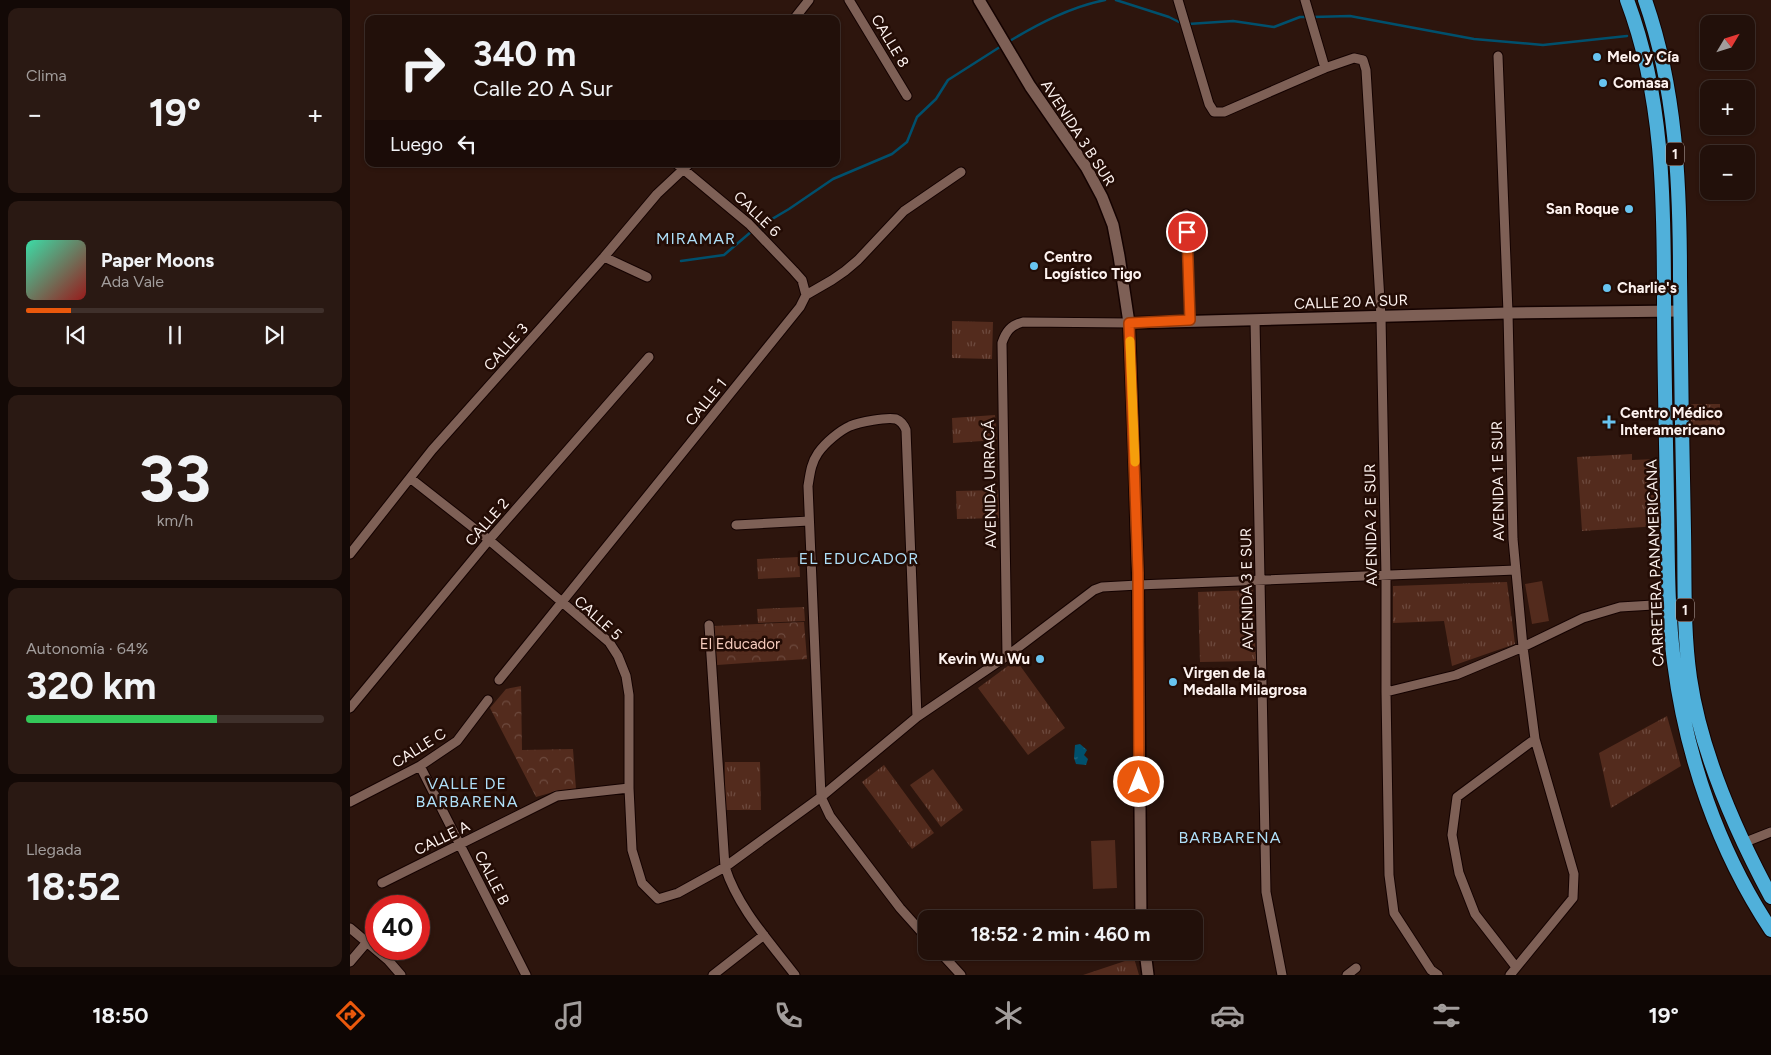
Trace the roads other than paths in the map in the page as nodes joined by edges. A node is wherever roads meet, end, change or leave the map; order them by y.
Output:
1 (809, 0) edge
2 (849, 0) edge
3 (979, 0) edge
4 (1178, 0) edge
5 (1304, 0) edge
6 (1627, 0) edge
7 (1644, 0) edge
8 (797, 15) edge
9 (1498, 56) dead end
10 (1325, 68) junction
11 (907, 96) dead end
12 (681, 167) edge
13 (685, 167) edge
14 (961, 172) dead end
15 (1186, 214) dead end
16 (604, 257) junction
17 (647, 278) dead end
18 (806, 295) junction
19 (1664, 311) junction
20 (1680, 311) junction
21 (1508, 313) junction
22 (1381, 317) junction
23 (1190, 320) junction
24 (1254, 320) junction
25 (1023, 322) joint
26 (1129, 323) junction
27 (648, 357) dead end
28 (410, 478) junction
29 (809, 521) junction
30 (736, 525) dead end
31 (489, 540) junction
32 (350, 554) edge
33 (1516, 570) junction
34 (1386, 576) junction
35 (1260, 580) junction
36 (1138, 584) junction
37 (561, 603) junction
38 (1670, 604) junction
39 (709, 625) dead end
40 (1523, 647) junction
41 (1006, 656) junction
42 (499, 680) dead end
43 (1386, 692) junction
44 (488, 700) dead end
45 (350, 708) edge
46 (916, 717) junction
47 (1535, 740) junction
48 (420, 766) junction
49 (1697, 772) junction
50 (628, 788) junction
51 (821, 797) junction
52 (350, 802) edge
53 (1771, 832) edge
54 (1743, 843) junction
55 (460, 844) junction
56 (725, 867) junction
57 (382, 883) dead end
58 (1771, 897) edge
59 (1141, 910) edge
60 (1768, 926) edge
61 (350, 928) edge
62 (918, 928) edge
63 (764, 935) junction
64 (365, 940) edge
65 (365, 944) edge
66 (388, 960) edge
67 (948, 960) edge
68 (1146, 960) edge
69 (350, 962) edge
70 (1516, 967) junction
71 (1356, 968) dead end
72 (401, 975) edge
73 (526, 975) edge
74 (713, 975) edge
75 (795, 975) edge
76 (961, 975) edge
77 (1148, 975) edge
78 (1282, 975) edge
79 (1347, 975) edge
80 (1438, 975) edge
81 (1510, 975) edge

1 - 8 street
2 - 11 street, CALLE 8
3 - 26 street, AVENIDA 3 B SUR
4 - 10 street
5 - 10 street
6 - 19 highway, CARRETERA PANAMERICANA / 1
7 - 20 highway, CARRETERA PANAMERICANA / 1
9 - 21 street, AVENIDA 1 E SUR
10 - 22 street, AVENIDA 2 E SUR
12 - 16 street, CALLE 3
13 - 18 street, CALLE 6
14 - 18 street, CALLE 1
15 - 23 street
16 - 17 street
16 - 28 street, CALLE 3
18 - 37 street, CALLE 1
19 - 20 street, CALLE 20 A SUR
19 - 21 street, CALLE 20 A SUR
19 - 38 highway, CARRETERA PANAMERICANA / 1
20 - 54 highway, CARRETERA PANAMERICANA / 1
21 - 22 street, CALLE 20 A SUR
21 - 33 street, AVENIDA 1 E SUR
22 - 24 street, CALLE 20 A SUR
22 - 34 street, AVENIDA 2 E SUR
23 - 24 street, CALLE 20 A SUR
23 - 26 street, CALLE 20 A SUR
24 - 35 street, AVENIDA 3 E SUR
25 - 26 street, CALLE 20 A SUR
25 - 41 street, AVENIDA URRACÁ
26 - 36 street, AVENIDA 3 B SUR
27 - 31 street, CALLE 2
28 - 31 street, CALLE 5
28 - 32 street, CALLE 3
29 - 30 street
29 - 46 street
29 - 51 street
31 - 37 street, CALLE 5
31 - 45 street, CALLE 2
33 - 34 street
33 - 40 street, AVENIDA 1 E SUR
34 - 35 street
34 - 43 street, AVENIDA 2 E SUR
35 - 36 street
35 - 78 street, AVENIDA 3 E SUR
36 - 41 street
36 - 59 street, AVENIDA 3 B SUR
37 - 42 street, CALLE 1
37 - 50 street, CALLE 5
38 - 40 street
38 - 49 highway, CARRETERA PANAMERICANA / 1
39 - 56 street
40 - 43 street
40 - 47 street, AVENIDA 1 E SUR
41 - 46 street
43 - 80 street, AVENIDA 2 E SUR
44 - 48 street, CALLE C
46 - 51 street
47 - 70 street, AVENIDA 1 E SUR
47 - 70 street
48 - 52 street, CALLE C
48 - 55 street, CALLE B
49 - 54 highway
49 - 60 highway, CARRETERA PANAMERICANA / 1
50 - 55 street, CALLE A
50 - 56 street, CALLE 5
51 - 56 street
51 - 62 street
53 - 54 street
54 - 58 highway, CARRETERA PANAMERICANA / 1
54 - 60 highway
55 - 57 street, CALLE A
55 - 73 street, CALLE B
56 - 63 street
61 - 64 street
63 - 74 street
63 - 75 street
65 - 69 street
66 - 72 street
67 - 76 street
68 - 77 street
70 - 81 street
71 - 79 street

